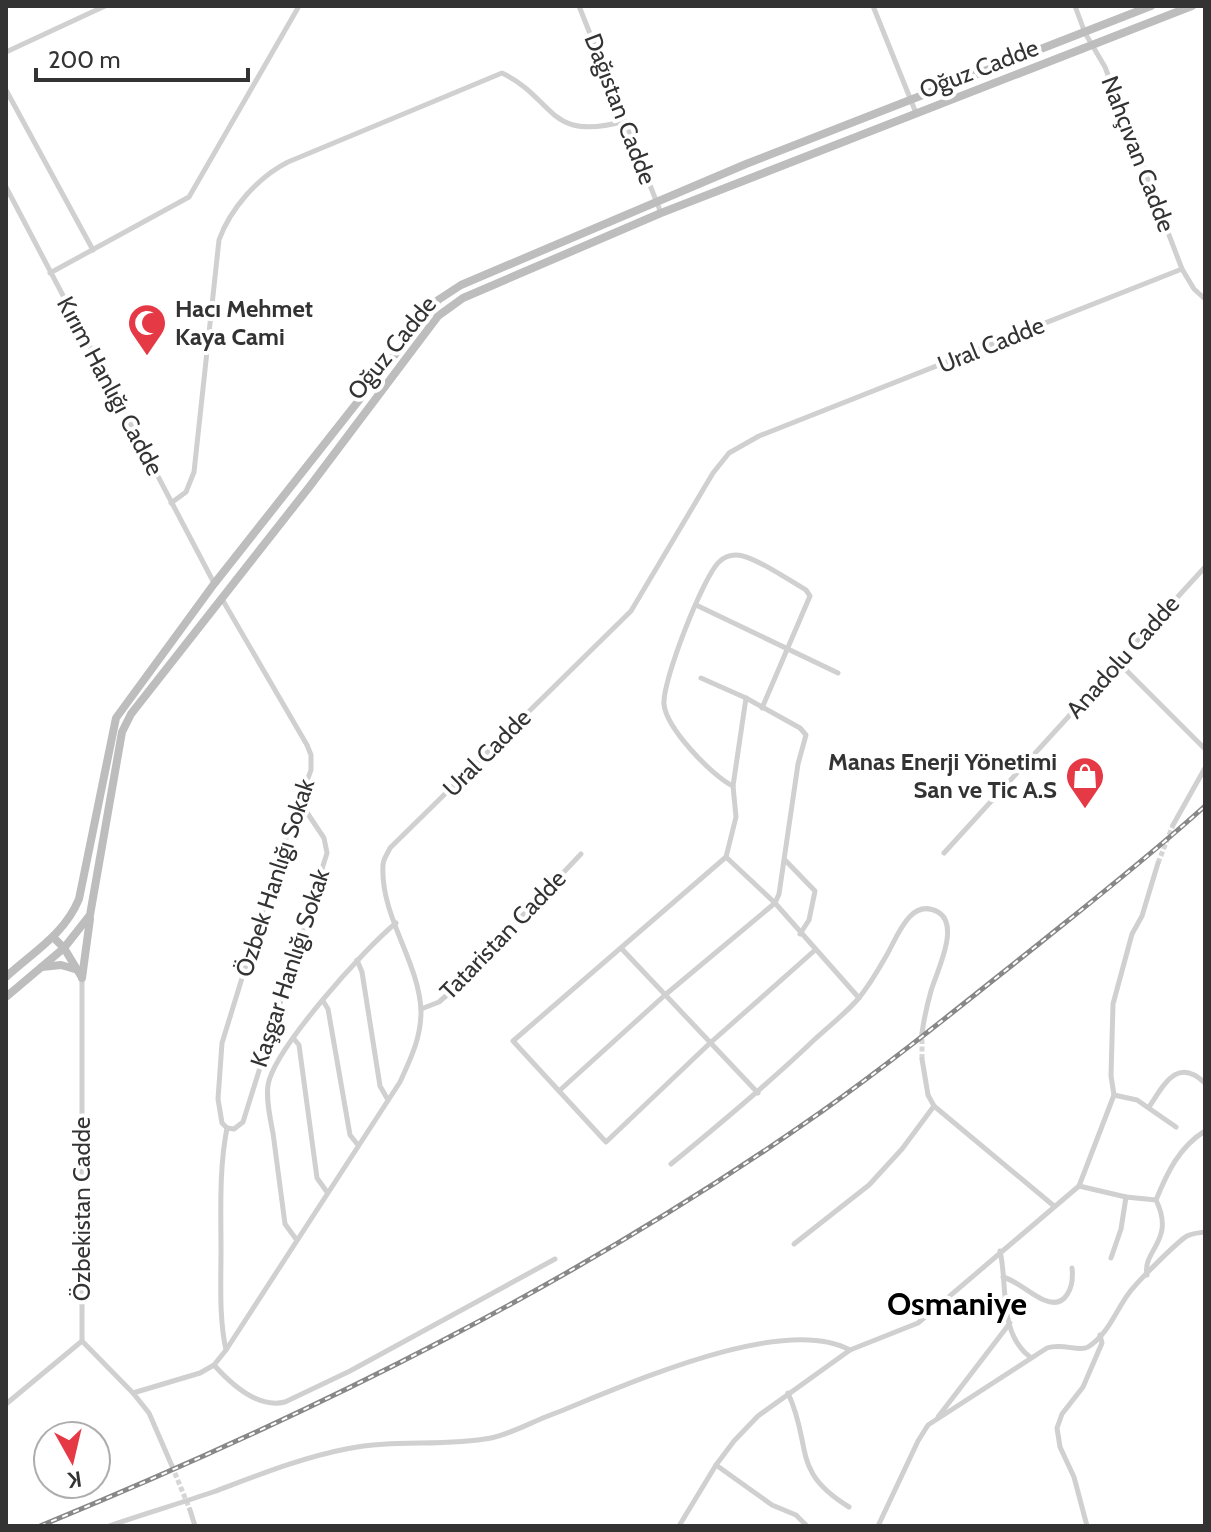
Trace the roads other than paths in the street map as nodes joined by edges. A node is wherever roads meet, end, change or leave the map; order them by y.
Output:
1 (105, 6) edge
2 (299, 6) edge
3 (579, 6) edge
4 (873, 6) edge
5 (1075, 6) edge
6 (1151, 6) edge
7 (1192, 6) edge
8 (1085, 33) junction
9 (1093, 46) junction
10 (6, 52) edge
11 (6, 90) edge
12 (911, 101) junction
13 (917, 115) junction
14 (625, 121) junction
15 (6, 187) edge
16 (656, 201) junction
17 (661, 213) junction
18 (93, 250) junction
19 (1182, 269) junction
20 (50, 273) junction
21 (1205, 299) edge
22 (171, 503) junction
23 (1205, 567) edge
24 (214, 584) junction
25 (222, 599) junction
26 (696, 605) junction
27 (786, 649) junction
28 (1119, 663) junction
29 (838, 673) dead end
30 (701, 678) dead end
31 (746, 698) junction
32 (762, 708) junction
33 (1205, 749) edge
34 (1205, 768) edge
35 (733, 786) junction
36 (299, 802) junction
37 (1173, 825) tunnel mouth
38 (944, 853) dead end
39 (581, 854) dead end
40 (726, 857) junction
41 (785, 860) junction
42 (1158, 863) tunnel mouth
43 (775, 903) junction
44 (90, 915) junction
45 (396, 923) junction
46 (800, 934) junction
47 (54, 938) junction
48 (64, 948) junction
49 (621, 948) junction
50 (814, 951) junction
51 (357, 960) junction
52 (41, 968) junction
53 (80, 974) junction
54 (6, 977) edge
55 (665, 995) junction
56 (6, 997) edge
57 (859, 998) junction
58 (323, 1001) junction
59 (421, 1009) junction
60 (922, 1033) tunnel mouth
61 (294, 1039) junction
62 (709, 1044) junction
63 (922, 1059) tunnel mouth
64 (1205, 1083) edge
65 (559, 1091) junction
66 (758, 1093) junction
67 (1114, 1095) junction
68 (388, 1100) junction
69 (934, 1106) junction
70 (1149, 1107) junction
71 (1176, 1127) dead end
72 (227, 1128) junction
73 (1205, 1131) edge
74 (358, 1145) junction
75 (671, 1164) dead end
76 (1079, 1186) junction
77 (327, 1192) junction
78 (1126, 1197) junction
79 (1156, 1200) junction
80 (1054, 1206) junction
81 (1205, 1232) edge
82 (297, 1239) junction
83 (794, 1244) dead end
84 (1000, 1251) junction
85 (1111, 1258) dead end
86 (555, 1259) dead end
87 (1072, 1268) dead end
88 (1147, 1275) junction
89 (1003, 1277) junction
90 (1010, 1323) junction
91 (1100, 1335) junction
92 (82, 1341) junction
93 (226, 1350) junction
94 (850, 1350) junction
95 (1030, 1357) junction
96 (214, 1365) junction
97 (133, 1393) junction
98 (788, 1393) junction
99 (6, 1404) edge
100 (938, 1418) junction
101 (716, 1465) junction
102 (172, 1466) tunnel mouth
103 (849, 1507) dead end
104 (190, 1510) tunnel mouth
105 (109, 1526) edge
106 (195, 1526) edge
107 (679, 1526) edge
108 (807, 1526) edge
109 (878, 1526) edge
110 (1087, 1526) edge

1 - 10 street
2 - 18 street
3 - 14 street, Dağıstan Cadde
4 - 12 street
5 - 8 street, Nahçıvan Cadde
6 - 8 street, Oğuz Cadde
7 - 9 street, Oğuz Cadde
8 - 9 street, Nahçıvan Cadde
8 - 12 street, Oğuz Cadde
9 - 13 street, Oğuz Cadde
9 - 19 street, Nahçıvan Cadde
11 - 18 street
12 - 13 street
12 - 16 street, Oğuz Cadde
13 - 17 street, Oğuz Cadde
14 - 16 street, Dağıstan Cadde
14 - 22 street
15 - 20 street, Kırım Hanlığı Cadde
16 - 17 street, Dağıstan Cadde
16 - 24 street, Oğuz Cadde
17 - 25 street, Oğuz Cadde
18 - 20 street
19 - 21 street, Nahçıvan Cadde
19 - 45 street, Ural Cadde
20 - 22 street, Kırım Hanlığı Cadde
22 - 24 street, Kırım Hanlığı Cadde
23 - 28 street, Anadolu Cadde
24 - 25 street
24 - 47 street, Oğuz Cadde
25 - 36 street, Özbek Hanlığı Sokak
25 - 44 street, Oğuz Cadde
26 - 27 street
26 - 27 street
26 - 35 street
27 - 29 street
27 - 32 street
28 - 33 street
28 - 38 street, Anadolu Cadde
30 - 31 street
31 - 32 street
31 - 35 street
32 - 41 street
34 - 37 street
35 - 40 street
36 - 72 street, Özbek Hanlığı Sokak
36 - 72 street, Kaşgar Hanlığı Sokak
39 - 59 street, Tataristan Cadde
40 - 43 street
40 - 49 street
41 - 43 street
41 - 46 street
42 - 67 street
43 - 46 street
43 - 55 street
44 - 48 street, Oğuz Cadde
44 - 53 street
45 - 51 street
45 - 59 street, Ural Cadde
46 - 50 street
47 - 48 street
47 - 54 street, Oğuz Cadde
48 - 52 street, Oğuz Cadde
48 - 53 street
49 - 55 street
49 - 65 street
50 - 57 street
50 - 62 street
51 - 58 street
51 - 68 street
52 - 53 street
52 - 56 street, Oğuz Cadde
53 - 92 street, Özbekistan Cadde
55 - 62 street
55 - 65 street
57 - 60 street
57 - 66 street
58 - 61 street
58 - 74 street
59 - 68 street, Ural Cadde
61 - 77 street
61 - 82 street
62 - 65 street
62 - 66 street
63 - 69 street
64 - 70 street
66 - 75 street
67 - 70 street
67 - 76 street
68 - 74 street, Ural Cadde
69 - 80 street
69 - 83 street
70 - 71 street
72 - 93 street
73 - 79 street
74 - 77 street, Ural Cadde
76 - 78 street
76 - 80 street
77 - 82 street, Ural Cadde
78 - 79 street
78 - 85 street
79 - 88 street
80 - 84 street
81 - 88 street
82 - 93 street, Ural Cadde
84 - 89 street
84 - 94 street
86 - 96 street
87 - 89 street
88 - 91 street
89 - 90 street
90 - 95 street
90 - 100 street
91 - 95 street
91 - 110 street
92 - 97 street
92 - 99 street
93 - 96 street, Ural Cadde
94 - 98 street
94 - 105 street
95 - 100 street
96 - 97 street, Ural Cadde
97 - 102 street
98 - 101 street
98 - 103 street
100 - 109 street
101 - 107 street
101 - 108 street
104 - 106 street

